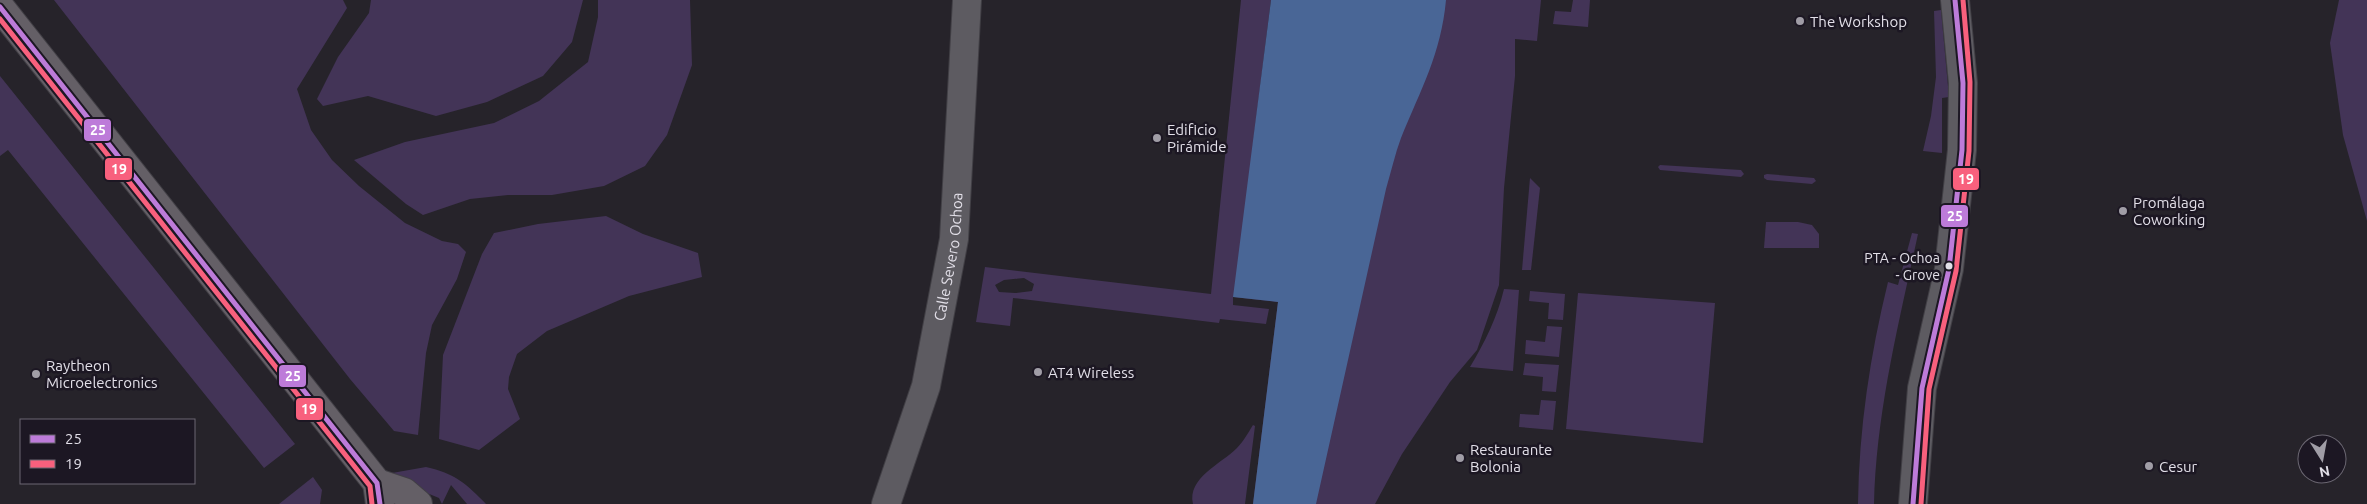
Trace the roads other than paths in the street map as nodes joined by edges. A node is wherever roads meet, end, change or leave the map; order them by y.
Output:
1 (967, 0) edge
2 (1955, 0) edge
3 (0, 7) edge
4 (378, 494) edge
5 (418, 504) edge
6 (886, 504) edge
7 (1913, 504) edge

1 - 6 street, Calle Severo Ochoa
2 - 7 street
3 - 4 main road
4 - 5 main road

